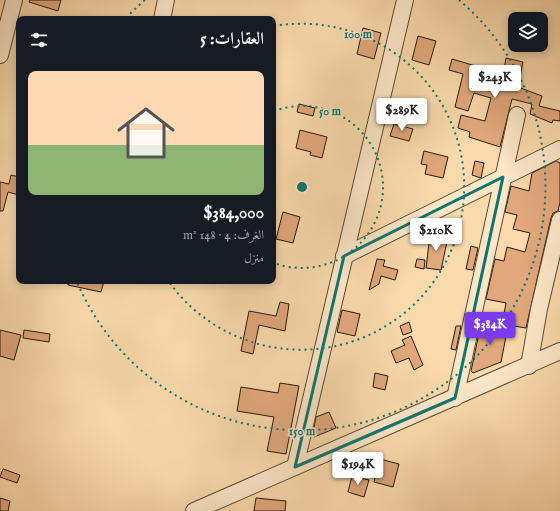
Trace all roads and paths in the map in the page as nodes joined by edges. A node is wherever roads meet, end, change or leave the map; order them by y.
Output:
1 (14, 0) edge
2 (166, 0) edge
3 (405, 0) edge
4 (163, 16) edge
5 (0, 55) edge
6 (517, 115) dead end
7 (560, 149) edge
8 (503, 177) junction
9 (560, 220) edge
10 (344, 256) junction
11 (560, 351) edge
12 (529, 366) junction
13 (455, 398) junction
14 (295, 467) junction
15 (194, 511) edge

1 - 5 street
2 - 4 street
3 - 10 street
6 - 8 street
7 - 8 street
8 - 10 street
8 - 13 street
9 - 12 street
10 - 14 street
11 - 12 street
12 - 13 street
13 - 14 street
14 - 15 street

